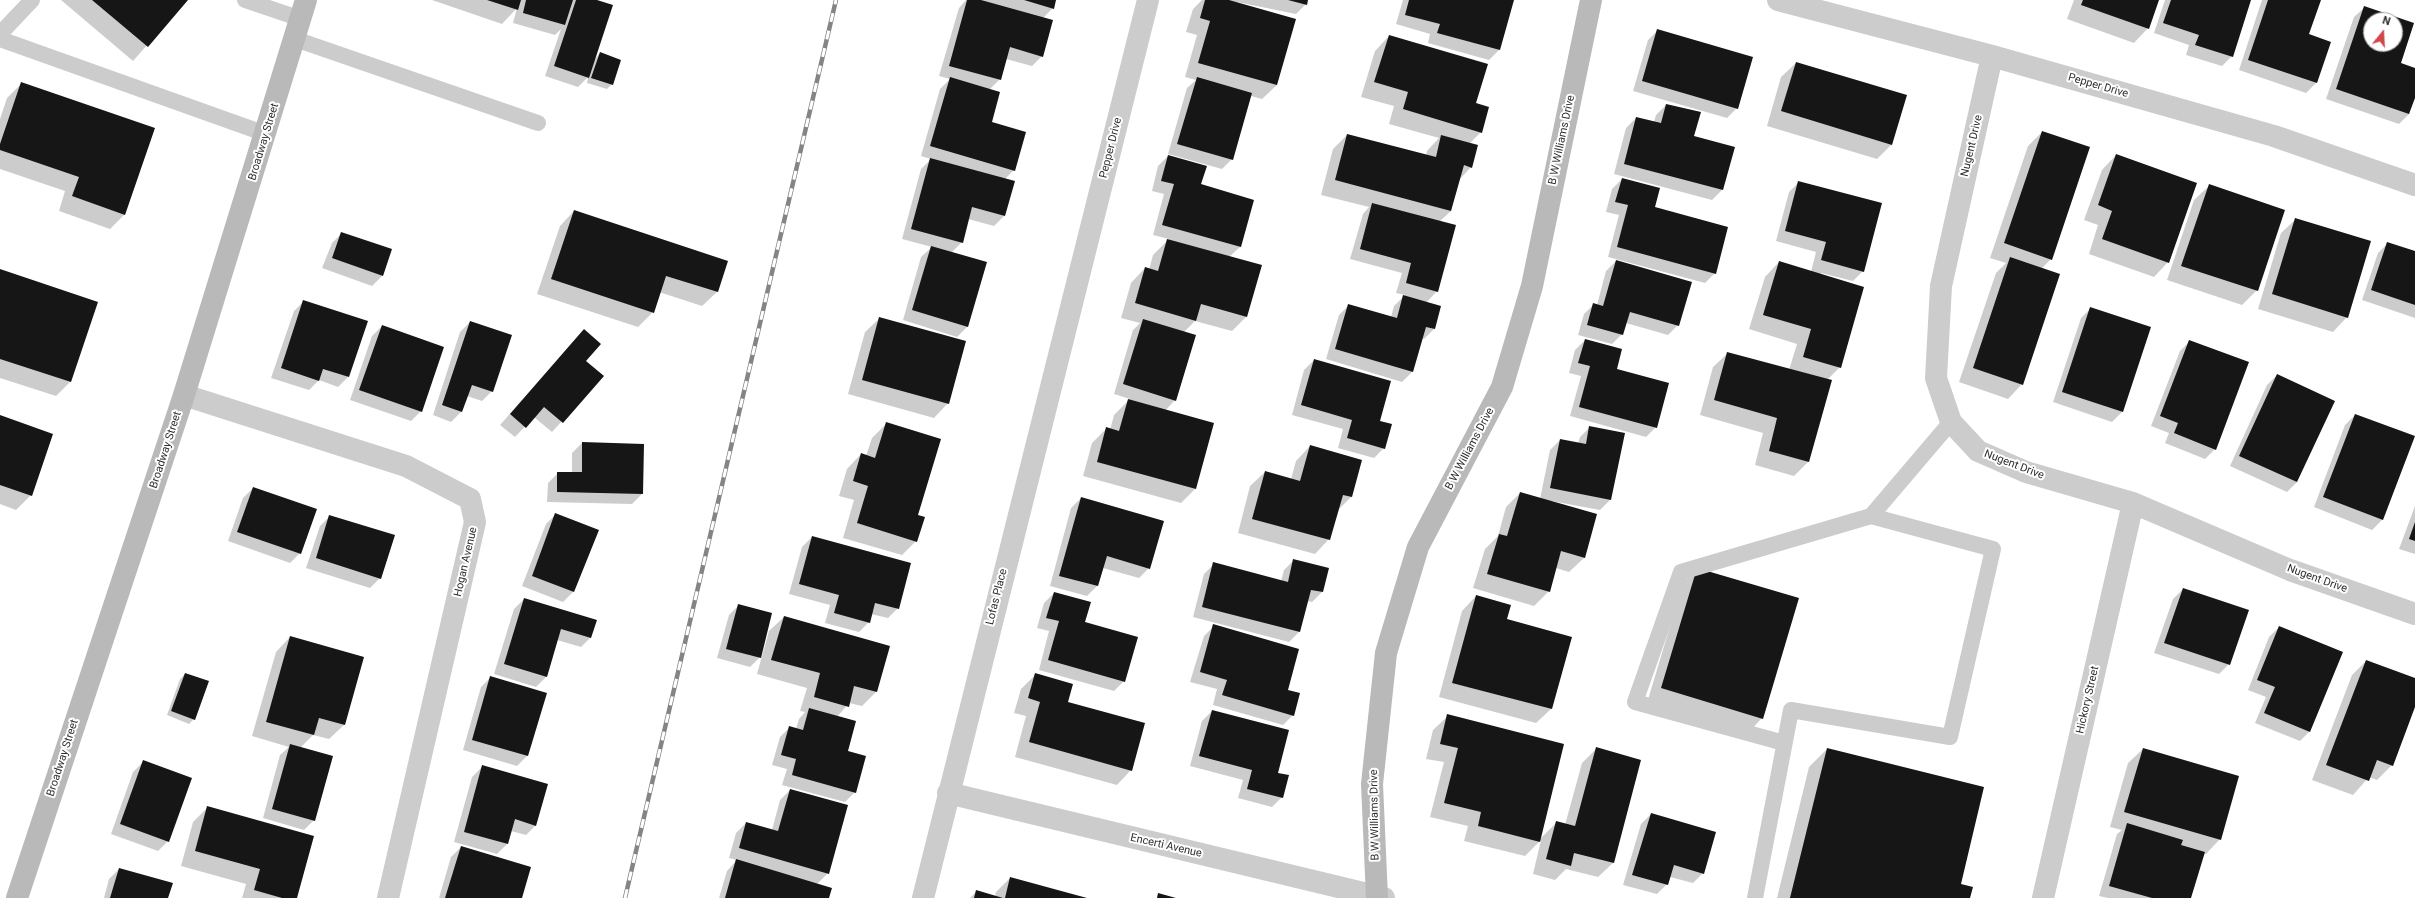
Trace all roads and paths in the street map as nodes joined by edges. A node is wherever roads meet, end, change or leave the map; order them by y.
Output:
1 (32, 0) edge
2 (245, 0) edge
3 (1148, 0) edge
4 (1591, 0) edge
5 (1778, 0) edge
6 (301, 19) edge
7 (0, 34) edge
8 (0, 38) edge
9 (1992, 56) junction
10 (538, 123) dead end
11 (266, 134) junction
12 (2415, 185) edge
13 (1073, 296) joint
14 (184, 395) junction
15 (1951, 422) junction
16 (2133, 503) junction
17 (1870, 516) junction
18 (2415, 614) edge
19 (1784, 743) junction
20 (948, 793) junction
21 (1379, 897) edge
22 (17, 898) edge
23 (388, 898) edge
24 (923, 898) edge
25 (1755, 898) edge
26 (2043, 898) edge

1 - 7 lane
2 - 6 lane
3 - 13 street, Pepper Drive
4 - 21 street, B W Williams Drive
5 - 9 street, Pepper Drive
6 - 10 lane
6 - 11 street, Broadway Street
8 - 11 lane
9 - 12 street, Pepper Drive
9 - 15 street, Nugent Drive
11 - 14 street, Broadway Street
13 - 20 street, Lofas Place
14 - 22 street, Broadway Street
14 - 23 street, Hogan Avenue
15 - 16 street, Nugent Drive
15 - 17 lane
16 - 18 street, Nugent Drive
16 - 26 street, Hickory Street
17 - 19 lane
17 - 19 lane
19 - 25 lane
20 - 21 street, Encerti Avenue
20 - 24 street, Lofas Place

